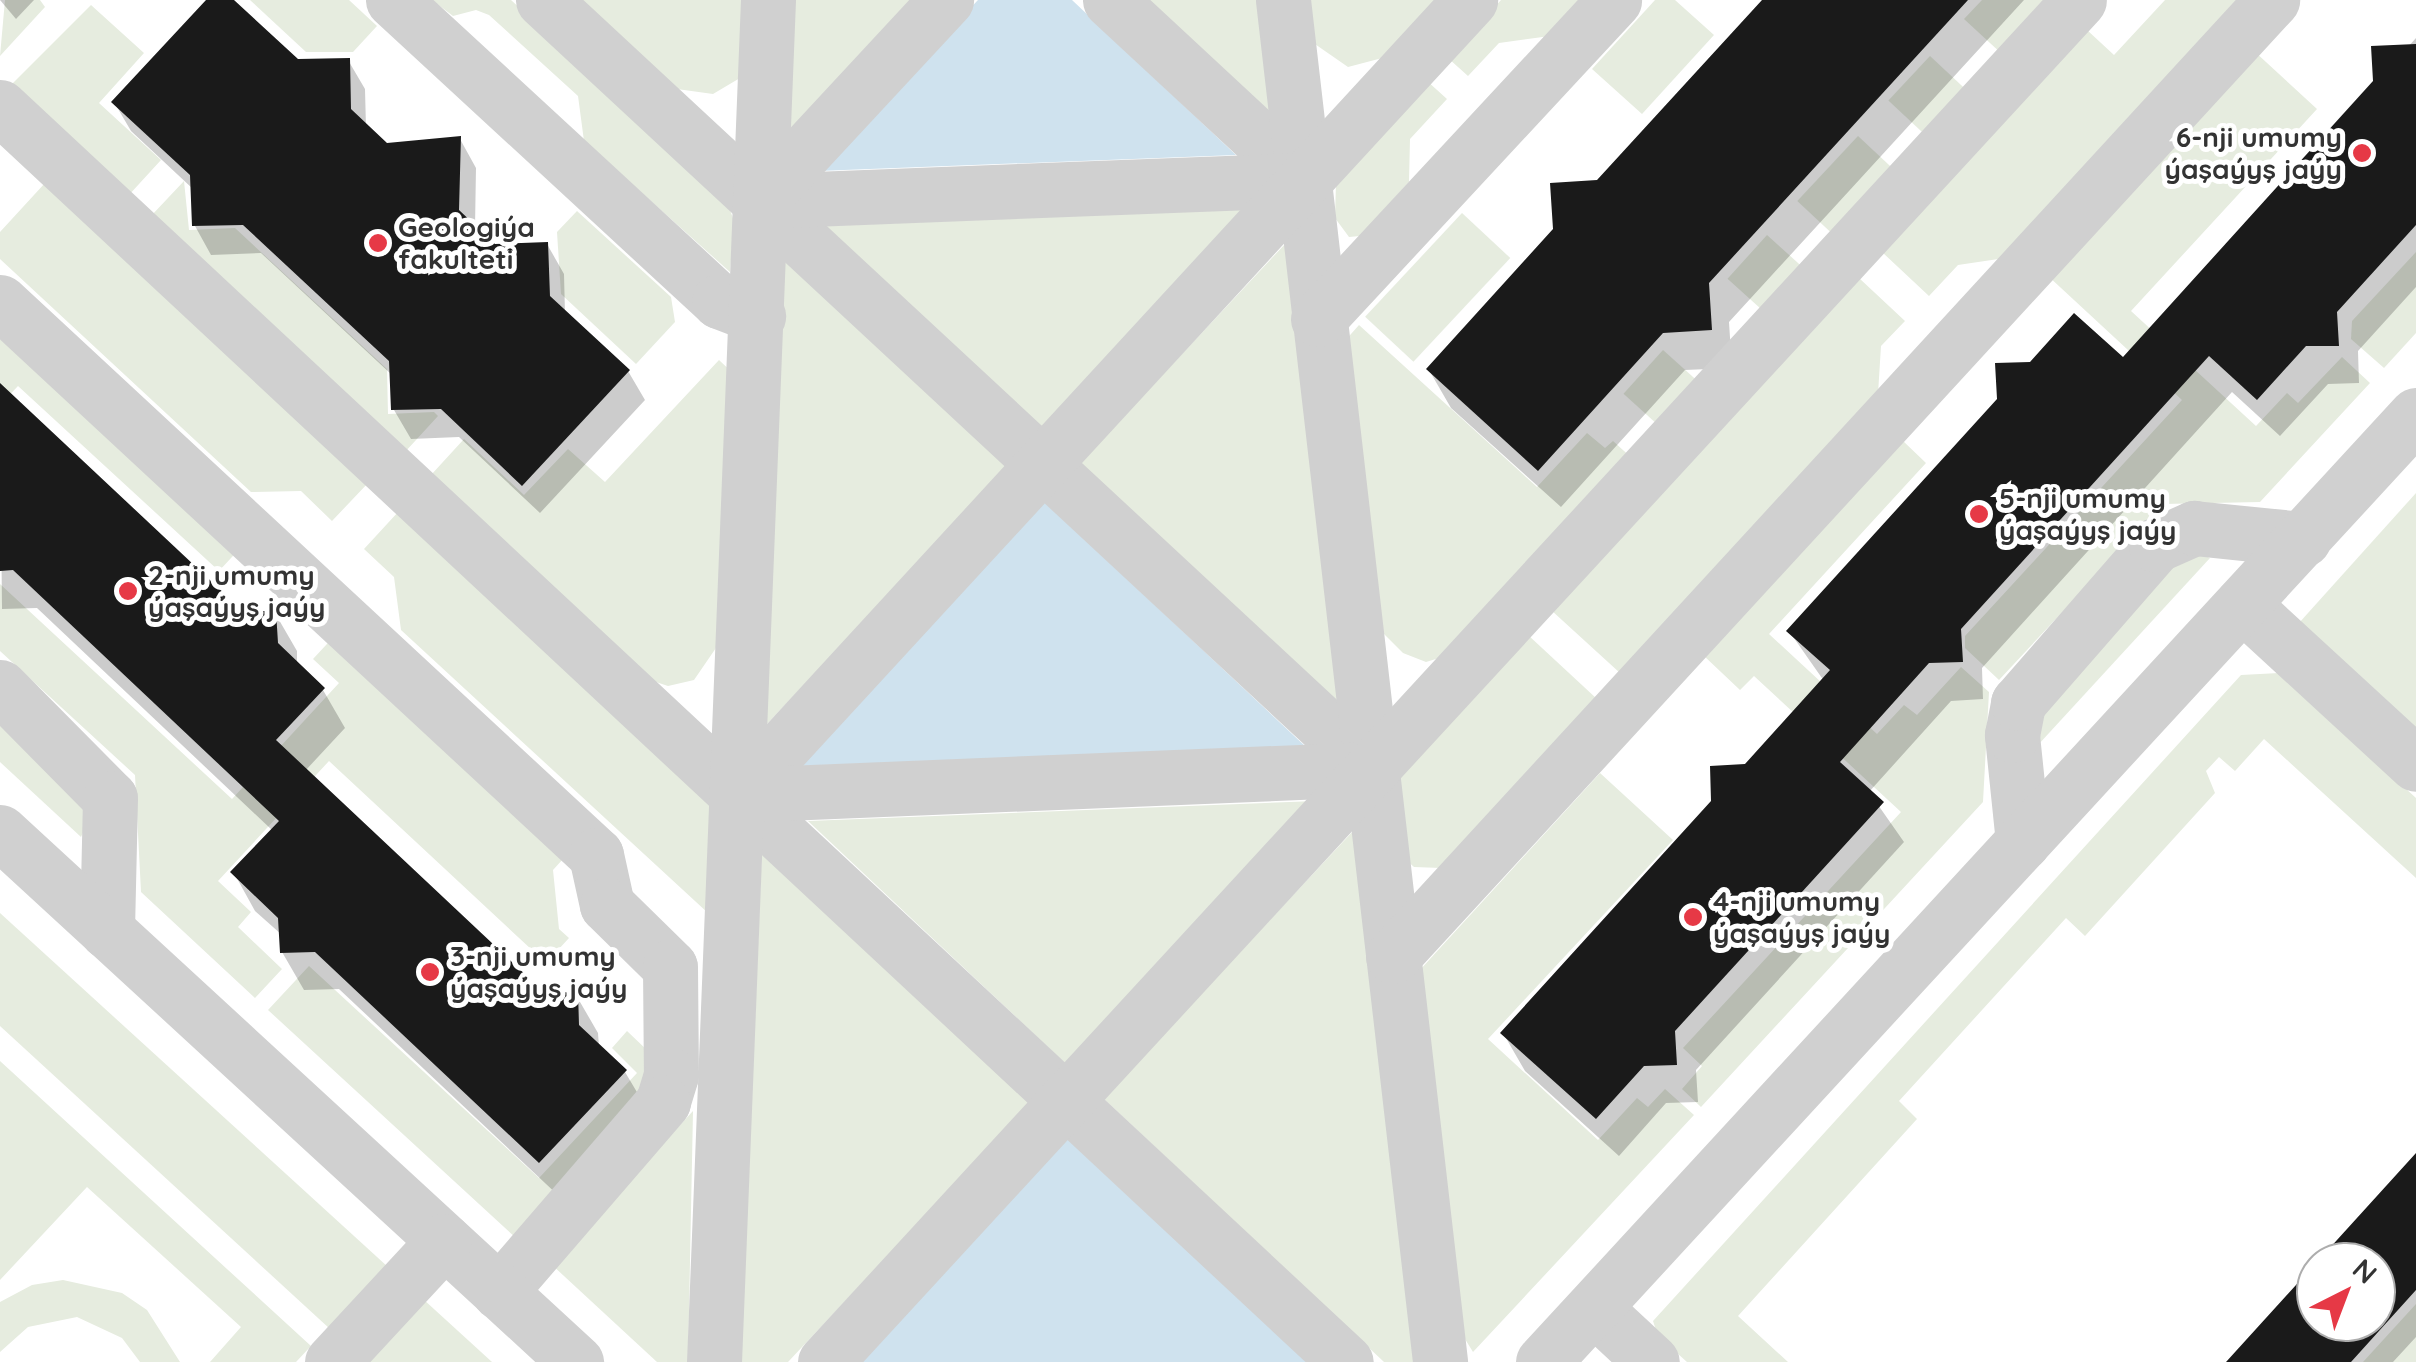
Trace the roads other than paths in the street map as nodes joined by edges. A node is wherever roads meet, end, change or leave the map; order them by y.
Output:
1 (393, 0) edge
2 (543, 0) edge
3 (768, 0) edge
4 (946, 0) edge
5 (1110, 0) edge
6 (1283, 0) edge
7 (1470, 0) edge
8 (1614, 0) edge
9 (2079, 0) edge
10 (2272, 0) edge
11 (0, 107) edge
12 (1304, 180) junction
13 (759, 201) junction
14 (0, 302) edge
15 (758, 316) junction
16 (1318, 319) junction
17 (2416, 416) edge
18 (1042, 465) junction
19 (2303, 539) junction
20 (2242, 604) junction
21 (0, 687) edge
22 (2416, 764) edge
23 (1370, 769) junction
24 (738, 796) junction
25 (0, 832) edge
26 (2023, 842) junction
27 (107, 931) junction
28 (1392, 956) junction
29 (1066, 1101) junction
30 (444, 1240) junction
31 (499, 1292) junction
32 (1594, 1308) junction
33 (332, 1362) edge
34 (576, 1362) edge
35 (714, 1362) edge
36 (825, 1362) edge
37 (1346, 1362) edge
38 (1440, 1362) edge
39 (1543, 1362) edge
40 (1652, 1362) edge

1 - 15 lane
2 - 13 lane
3 - 13 lane
4 - 13 lane
5 - 12 lane
6 - 12 lane
7 - 12 lane
8 - 16 lane
9 - 23 lane
10 - 28 lane
11 - 24 lane
12 - 13 lane
12 - 16 lane
12 - 18 lane
13 - 15 lane
13 - 18 lane
14 - 31 lane
15 - 24 lane
16 - 23 lane
17 - 19 lane
18 - 23 lane
18 - 24 lane
19 - 20 lane
19 - 26 lane
20 - 22 lane
20 - 26 lane
21 - 27 lane
23 - 24 lane
23 - 28 lane
23 - 29 lane
24 - 29 lane
24 - 35 lane
25 - 27 lane
26 - 32 lane
27 - 30 lane
28 - 38 lane
29 - 36 lane
29 - 37 lane
30 - 31 lane
30 - 33 lane
31 - 34 lane
32 - 39 lane
32 - 40 lane

